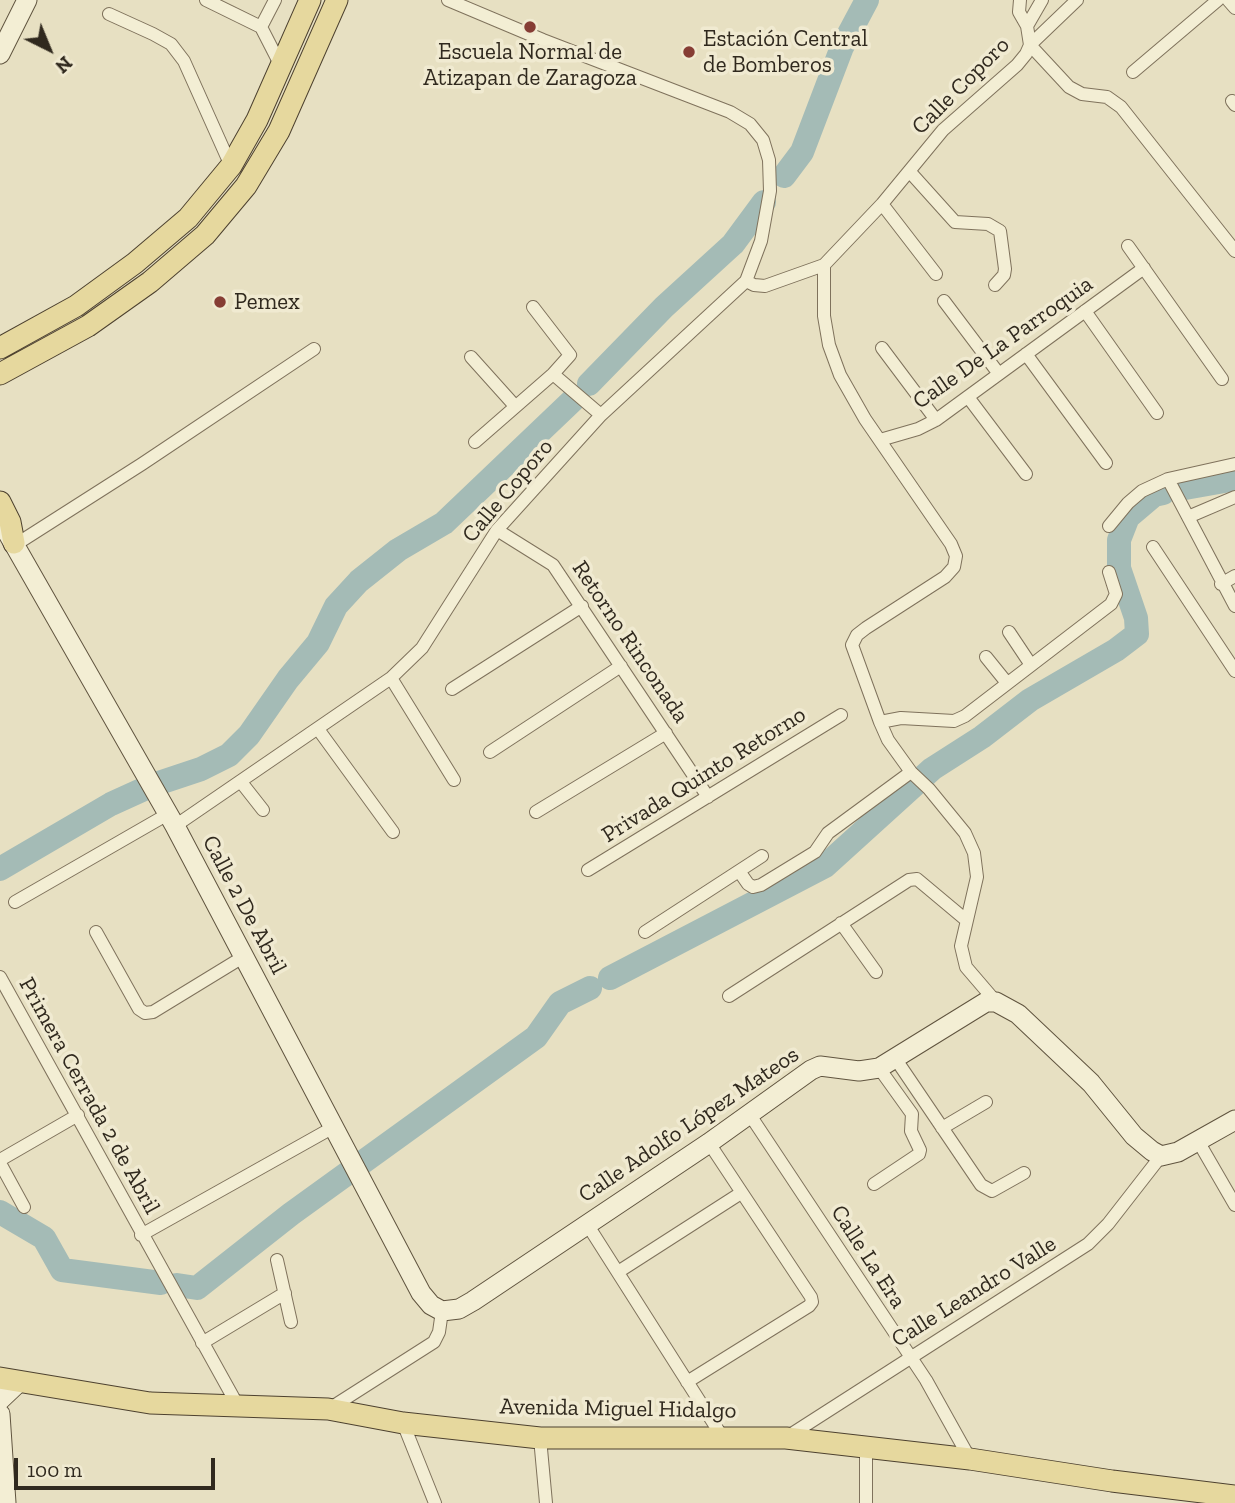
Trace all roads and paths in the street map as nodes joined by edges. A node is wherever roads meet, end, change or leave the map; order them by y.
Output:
1 (27, 0) edge
2 (206, 0) edge
3 (275, 0) edge
4 (310, 0) edge
5 (337, 0) edge
6 (448, 0) edge
7 (1020, 0) edge
8 (1042, 0) edge
9 (1077, 0) edge
10 (1218, 0) edge
11 (1228, 0) edge
12 (1235, 8) edge
13 (109, 14) dead end
14 (1027, 26) junction
15 (261, 27) junction
16 (1030, 45) junction
17 (0, 54) edge
18 (282, 68) junction
19 (1133, 72) dead end
20 (231, 166) junction
21 (911, 172) junction
22 (882, 204) junction
23 (1128, 246) dead end
24 (1235, 251) edge
25 (824, 265) junction
26 (1144, 268) junction
27 (936, 274) dead end
28 (746, 281) junction
29 (995, 285) dead end
30 (944, 300) dead end
31 (533, 307) dead end
32 (1085, 312) junction
33 (88, 326) junction
34 (0, 348) edge
35 (882, 348) dead end
36 (314, 349) dead end
37 (1026, 354) junction
38 (471, 357) dead end
39 (0, 374) edge
40 (553, 374) junction
41 (999, 374) junction
42 (1222, 379) dead end
43 (0, 387) edge
44 (968, 397) junction
45 (515, 407) junction
46 (1157, 413) dead end
47 (601, 415) junction
48 (936, 420) junction
49 (880, 440) junction
50 (475, 442) dead end
51 (1106, 463) dead end
52 (1235, 464) edge
53 (1026, 474) dead end
54 (1168, 479) junction
55 (1235, 497) edge
56 (0, 502) edge
57 (1188, 517) junction
58 (0, 520) edge
59 (1109, 526) dead end
60 (498, 530) junction
61 (14, 544) junction
62 (1153, 548) dead end
63 (1109, 572) dead end
64 (1235, 576) edge
65 (1221, 584) junction
66 (582, 606) junction
67 (1235, 607) edge
68 (1009, 632) dead end
69 (986, 657) dead end
70 (1233, 663) edge
71 (1031, 664) junction
72 (621, 666) junction
73 (391, 678) junction
74 (1007, 683) junction
75 (452, 689) dead end
76 (841, 715) dead end
77 (880, 722) junction
78 (318, 729) junction
79 (666, 733) junction
80 (490, 752) dead end
81 (911, 772) junction
82 (454, 780) dead end
83 (241, 782) junction
84 (708, 797) junction
85 (263, 810) dead end
86 (536, 812) dead end
87 (171, 820) junction
88 (393, 832) dead end
89 (762, 856) dead end
90 (588, 870) dead end
91 (739, 871) junction
92 (15, 902) dead end
93 (966, 920) junction
94 (841, 923) junction
95 (96, 932) dead end
96 (645, 932) dead end
97 (243, 957) junction
98 (876, 972) dead end
99 (0, 977) edge
100 (729, 996) dead end
101 (996, 1002) junction
102 (887, 1063) junction
103 (986, 1102) dead end
104 (78, 1115) junction
105 (750, 1115) junction
106 (1235, 1121) edge
107 (332, 1128) junction
108 (942, 1128) junction
109 (1198, 1141) junction
110 (709, 1143) junction
111 (1161, 1156) junction
112 (0, 1162) edge
113 (1024, 1173) dead end
114 (874, 1184) dead end
115 (741, 1193) junction
116 (1235, 1205) edge
117 (24, 1207) dead end
118 (587, 1224) junction
119 (141, 1235) junction
120 (277, 1260) dead end
121 (618, 1272) junction
122 (285, 1293) junction
123 (442, 1311) junction
124 (291, 1322) dead end
125 (202, 1343) junction
126 (909, 1358) junction
127 (10, 1379) edge
128 (687, 1382) junction
129 (0, 1400) edge
130 (238, 1406) junction
131 (328, 1409) junction
132 (0, 1414) edge
133 (403, 1423) junction
134 (540, 1437) junction
135 (723, 1438) junction
136 (786, 1438) junction
137 (866, 1448) junction
138 (970, 1459) junction
139 (1179, 1496) edge
140 (1235, 1496) edge
141 (6, 1503) edge
142 (435, 1503) edge
143 (546, 1503) edge
144 (866, 1503) edge

1 - 17 main road
2 - 15 street
3 - 15 street
4 - 18 main road
5 - 33 main road
6 - 28 street
7 - 14 street, Calle Coporo
8 - 14 street, Calle Coporo
9 - 16 street
10 - 19 street
11 - 12 street
13 - 20 street
14 - 16 street, Calle Coporo
15 - 18 street
16 - 21 street, Calle Coporo
16 - 24 street
18 - 20 main road
20 - 34 main road
21 - 22 street, Calle Coporo
21 - 29 street
22 - 25 street, Calle Coporo
22 - 27 street
23 - 26 street
25 - 28 street, Calle Coporo
25 - 49 street
26 - 32 street, Calle De La Parroquia
26 - 42 street
28 - 47 street, Calle Coporo
30 - 41 street
31 - 40 street
32 - 37 street, Calle De La Parroquia
32 - 46 street
33 - 39 main road
33 - 43 main road
35 - 48 street
36 - 61 street
37 - 41 street, Calle De La Parroquia
37 - 51 street
38 - 45 street
40 - 45 street
40 - 47 street
41 - 44 street, Calle De La Parroquia
44 - 48 street, Calle De La Parroquia
44 - 53 street
45 - 50 street
47 - 60 street, Calle Coporo
48 - 49 street, Calle De La Parroquia
49 - 77 street
52 - 54 street
54 - 57 street
54 - 59 street
55 - 57 street
56 - 61 main road
57 - 65 street
58 - 61 main road, Calle 2 De Abril
60 - 66 street, Retorno Rinconada
60 - 73 street, Calle Coporo
61 - 87 main road, Calle 2 De Abril
62 - 70 street
63 - 71 street
64 - 65 street
65 - 67 street
66 - 72 street, Retorno Rinconada
66 - 75 street
68 - 71 street
69 - 74 street
71 - 74 street
72 - 79 street, Retorno Rinconada
72 - 80 street
73 - 78 street, Calle Coporo
73 - 82 street
74 - 77 street
76 - 84 street, Privada Quinto Retorno
77 - 81 street
78 - 83 street, Calle Coporo
78 - 88 street
79 - 84 street, Retorno Rinconada
79 - 86 street
81 - 91 street
81 - 93 street
83 - 85 street
83 - 87 street, Calle Coporo
84 - 90 street, Privada Quinto Retorno
87 - 92 street, Calle Coporo
87 - 97 main road, Calle 2 De Abril
89 - 91 street
91 - 96 street
93 - 94 street
93 - 101 street
94 - 98 street
94 - 100 street
95 - 97 street
97 - 107 main road, Calle 2 De Abril
99 - 104 street, Primera Cerrada 2 de Abril
101 - 102 main road
101 - 111 main road
102 - 105 main road, Calle Adolfo López Mateos
102 - 108 street
102 - 114 street
103 - 108 street
104 - 112 street
104 - 119 street, Primera Cerrada 2 de Abril
105 - 110 main road, Calle Adolfo López Mateos
105 - 126 street, Calle La Era
106 - 109 main road
107 - 119 street
107 - 123 main road, Calle 2 De Abril
108 - 113 street
109 - 111 main road
109 - 116 street
110 - 115 street
110 - 118 main road, Calle Adolfo López Mateos
111 - 126 street, Calle Leandro Valle
112 - 117 street
115 - 121 street
115 - 128 street
118 - 121 street
118 - 123 main road, Calle Adolfo López Mateos
119 - 125 street, Primera Cerrada 2 de Abril
120 - 122 street
121 - 128 street
122 - 124 street
122 - 125 street
123 - 131 street
125 - 130 street, Primera Cerrada 2 de Abril
126 - 136 street, Calle Leandro Valle
126 - 138 street, Calle La Era
127 - 129 main road
127 - 130 main road, Avenida Miguel Hidalgo
128 - 135 street
130 - 131 main road, Avenida Miguel Hidalgo
131 - 133 main road, Avenida Miguel Hidalgo
132 - 141 main road
133 - 134 main road, Avenida Miguel Hidalgo
133 - 142 street
134 - 135 main road, Avenida Miguel Hidalgo
134 - 143 street
135 - 136 main road, Avenida Miguel Hidalgo
136 - 137 main road, Avenida Miguel Hidalgo
137 - 138 main road, Avenida Miguel Hidalgo
137 - 144 street
138 - 139 main road, Avenida Miguel Hidalgo
139 - 140 main road, Avenida Miguel Hidalgo

